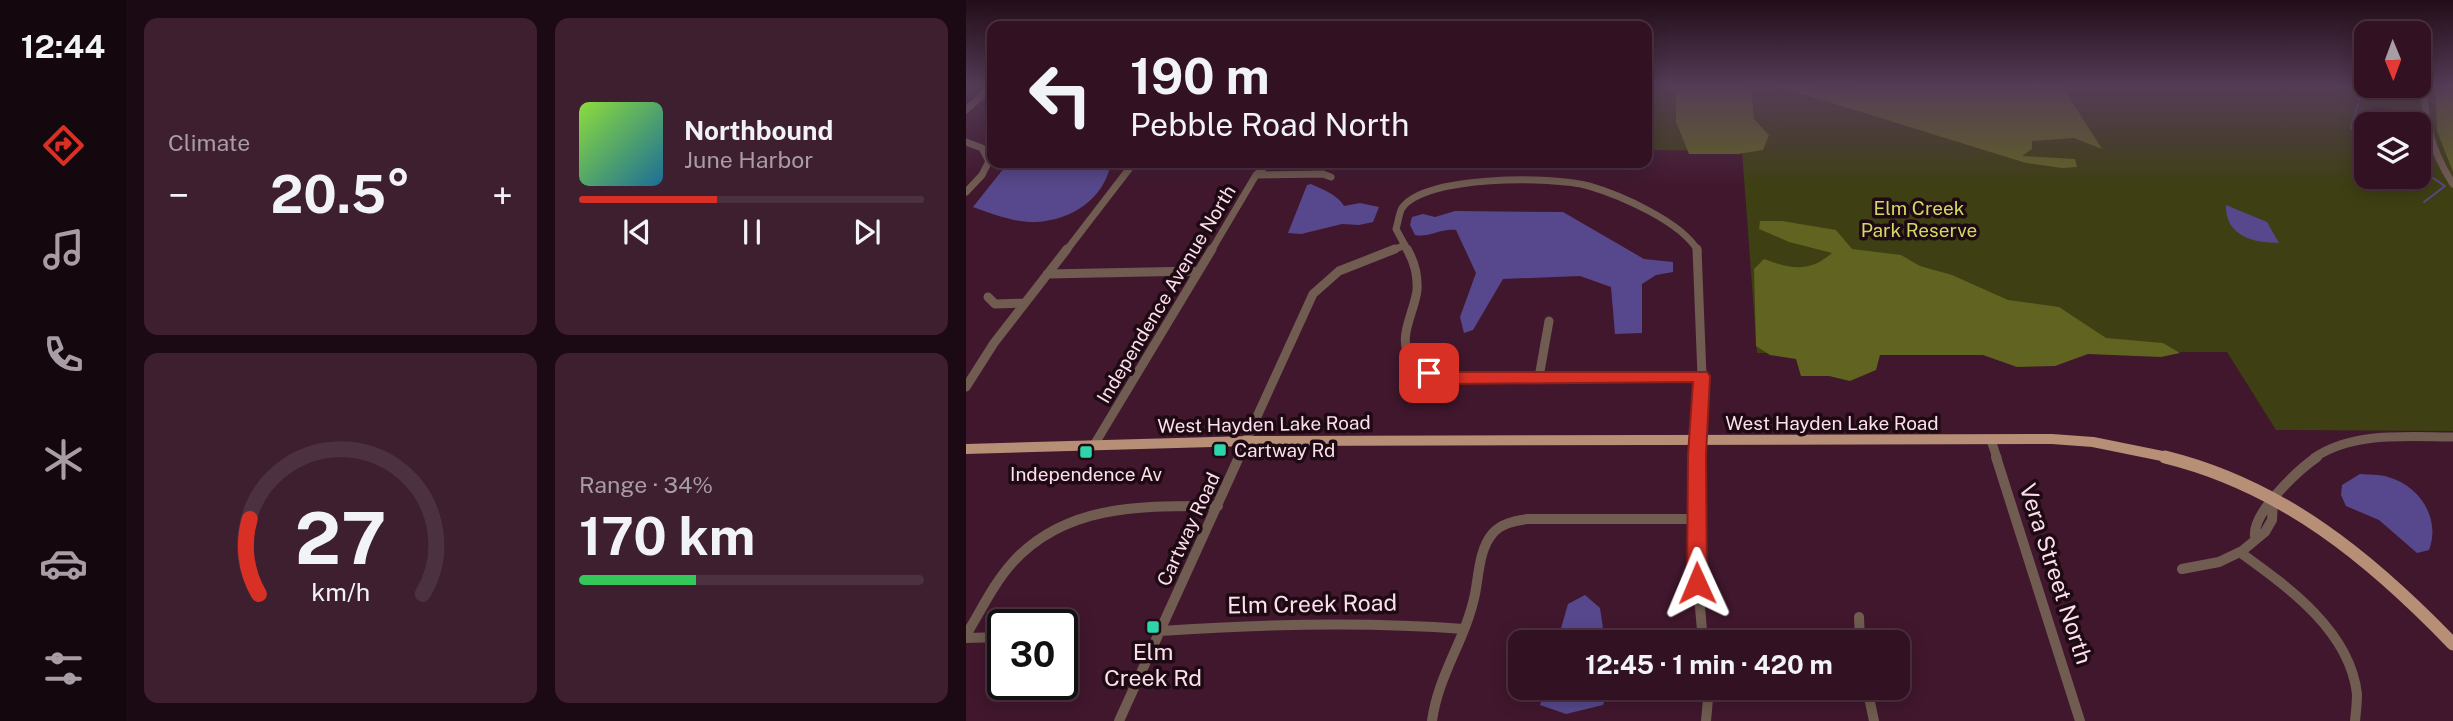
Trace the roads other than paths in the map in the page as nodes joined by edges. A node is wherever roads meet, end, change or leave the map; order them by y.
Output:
1 (2425, 120) edge
2 (966, 142) edge
3 (987, 157) edge
4 (987, 165) edge
5 (1128, 168) edge
6 (1264, 168) edge
7 (1256, 175) junction
8 (1331, 177) dead end
9 (2453, 184) edge
10 (966, 192) edge
11 (1405, 245) junction
12 (1198, 271) junction
13 (1047, 274) junction
14 (988, 297) dead end
15 (1025, 303) junction
16 (1549, 321) dead end
17 (1702, 376) junction
18 (1539, 377) junction
19 (966, 387) edge
20 (2453, 437) edge
21 (1991, 440) junction
22 (1248, 441) junction
23 (1698, 441) junction
24 (1094, 445) junction
25 (966, 450) edge
26 (2273, 500) junction
27 (1218, 506) junction
28 (1696, 519) junction
29 (2241, 552) junction
30 (2182, 569) dead end
31 (1859, 617) dead end
32 (1464, 629) junction
33 (1701, 630) edge
34 (1860, 630) edge
35 (1160, 631) junction
36 (966, 636) edge
37 (987, 637) edge
38 (2453, 644) edge
39 (1708, 700) edge
40 (1870, 700) edge
41 (1119, 721) edge
42 (1433, 721) edge
43 (1706, 721) edge
44 (1874, 721) edge
45 (2080, 721) edge
46 (2355, 721) edge

1 - 9 street
2 - 3 street
4 - 10 street
5 - 13 street
6 - 7 street, Independence Avenue North
7 - 8 street
7 - 12 street, Independence Avenue North
11 - 17 street
11 - 18 street
11 - 22 street, Cartway Road
12 - 13 street
12 - 24 street, Independence Avenue North
13 - 15 street
14 - 15 street
15 - 19 street
16 - 18 street
17 - 18 street
17 - 23 street
20 - 26 street
21 - 23 main road, West Hayden Lake Road
21 - 26 main road, West Hayden Lake Road
21 - 45 street, Vera Street North
22 - 23 main road, West Hayden Lake Road
22 - 24 main road, West Hayden Lake Road
22 - 27 street, Cartway Road
23 - 28 street
24 - 25 main road, West Hayden Lake Road
26 - 29 street
26 - 38 main road, West Hayden Lake Road
27 - 35 street, Cartway Road
27 - 36 street
28 - 32 street
28 - 33 street
29 - 30 street
29 - 46 street
31 - 34 street
32 - 35 street, Elm Creek Road
32 - 42 street
35 - 41 street, Cartway Road
36 - 37 street
39 - 43 street
40 - 44 street

